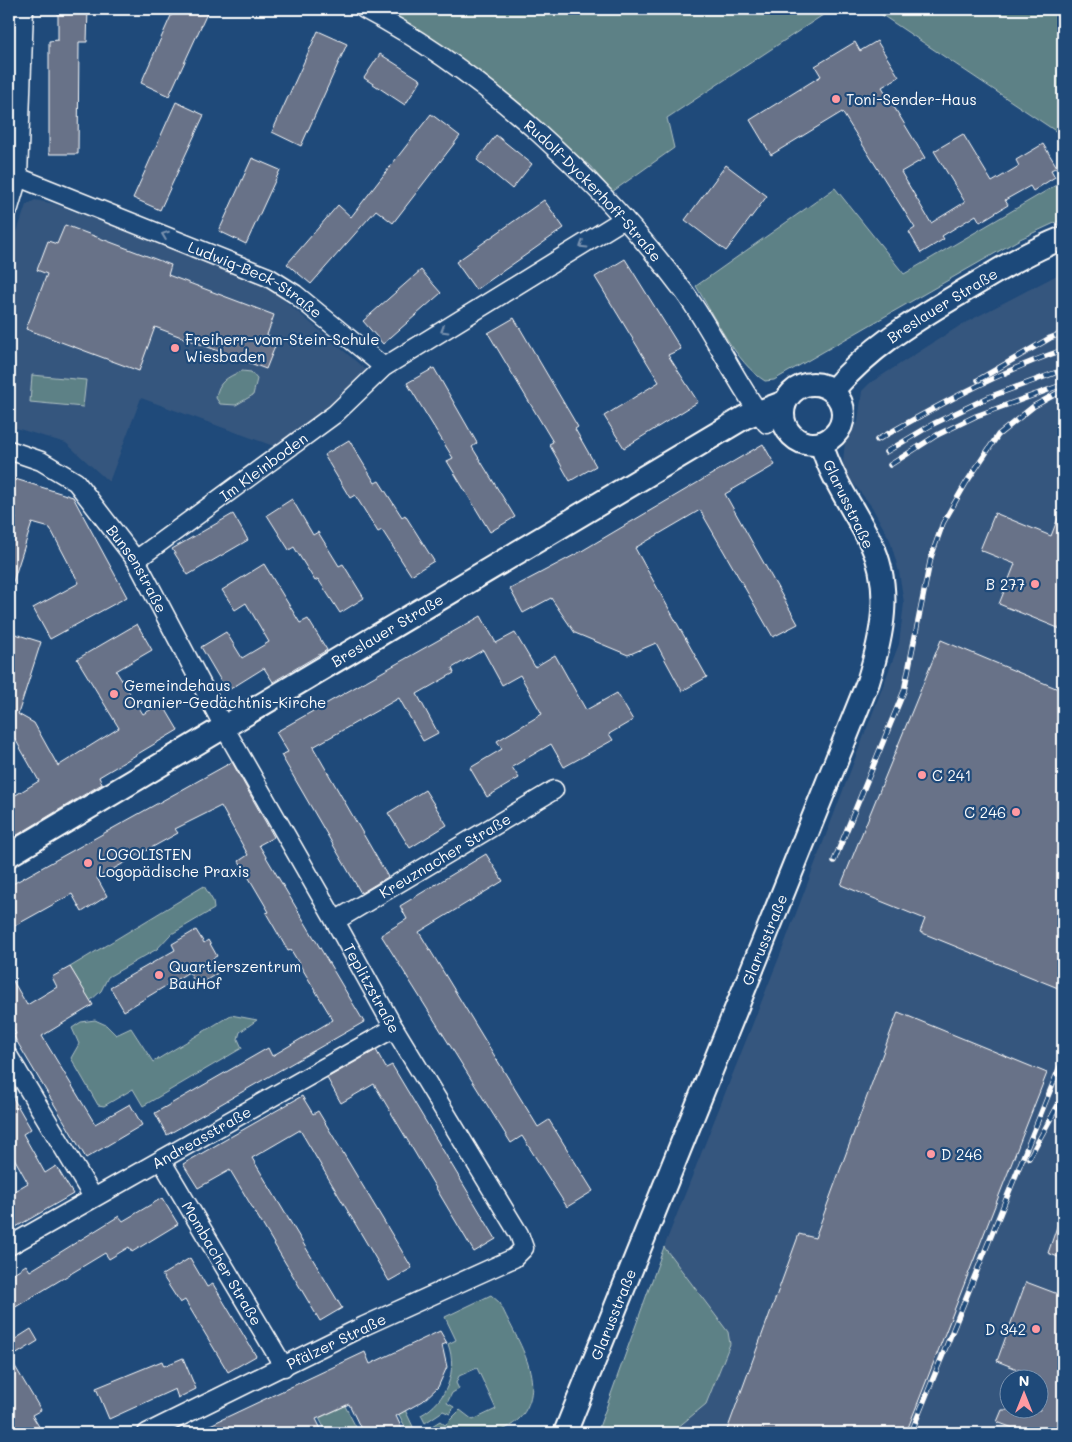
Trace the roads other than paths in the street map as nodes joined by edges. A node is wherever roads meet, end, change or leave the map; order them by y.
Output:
1 (24, 9) edge
2 (364, 9) edge
3 (18, 177) junction
4 (9, 208) edge
5 (624, 219) junction
6 (1063, 238) edge
7 (384, 367) junction
8 (833, 390) junction
9 (771, 421) junction
10 (821, 443) junction
11 (9, 450) edge
12 (136, 560) junction
13 (224, 727) junction
14 (554, 790) dead end
15 (9, 854) edge
16 (335, 920) junction
17 (394, 1028) junction
18 (9, 1057) edge
19 (161, 1160) junction
20 (93, 1197) junction
21 (9, 1246) edge
22 (524, 1248) joint
23 (284, 1367) junction
24 (147, 1433) edge
25 (565, 1433) edge

1 - 3 street
2 - 5 street, Rudolf-Dyckerhoff-Straße
3 - 4 street
7 -> 3 street, Ludwig-Beck-Straße
5 -> 7 street
5 - 9 street, Rudolf-Dyckerhoff-Straße
6 - 8 street, Breslauer Straße
7 - 12 street, Im Kleinboden
8 - 9 street, Breslauer Straße
8 - 10 street
9 - 10 street
9 - 13 street, Breslauer Straße
10 - 25 street, Glarusstraße
11 - 12 street, Bunsenstraße
12 - 13 street, Bunsenstraße
13 - 15 street, Breslauer Straße
13 - 16 street, Teplitzstraße
14 - 16 street, Kreuznacher Straße
16 - 17 street, Teplitzstraße
17 - 19 street, Andreasstraße
17 - 22 street, Teplitzstraße
18 - 20 street
19 - 20 street, Andreasstraße
19 - 23 street, Mombacher Straße
20 - 21 street, Andreasstraße
22 - 23 street, Pfälzer Straße
23 - 24 street, Pfälzer Straße

